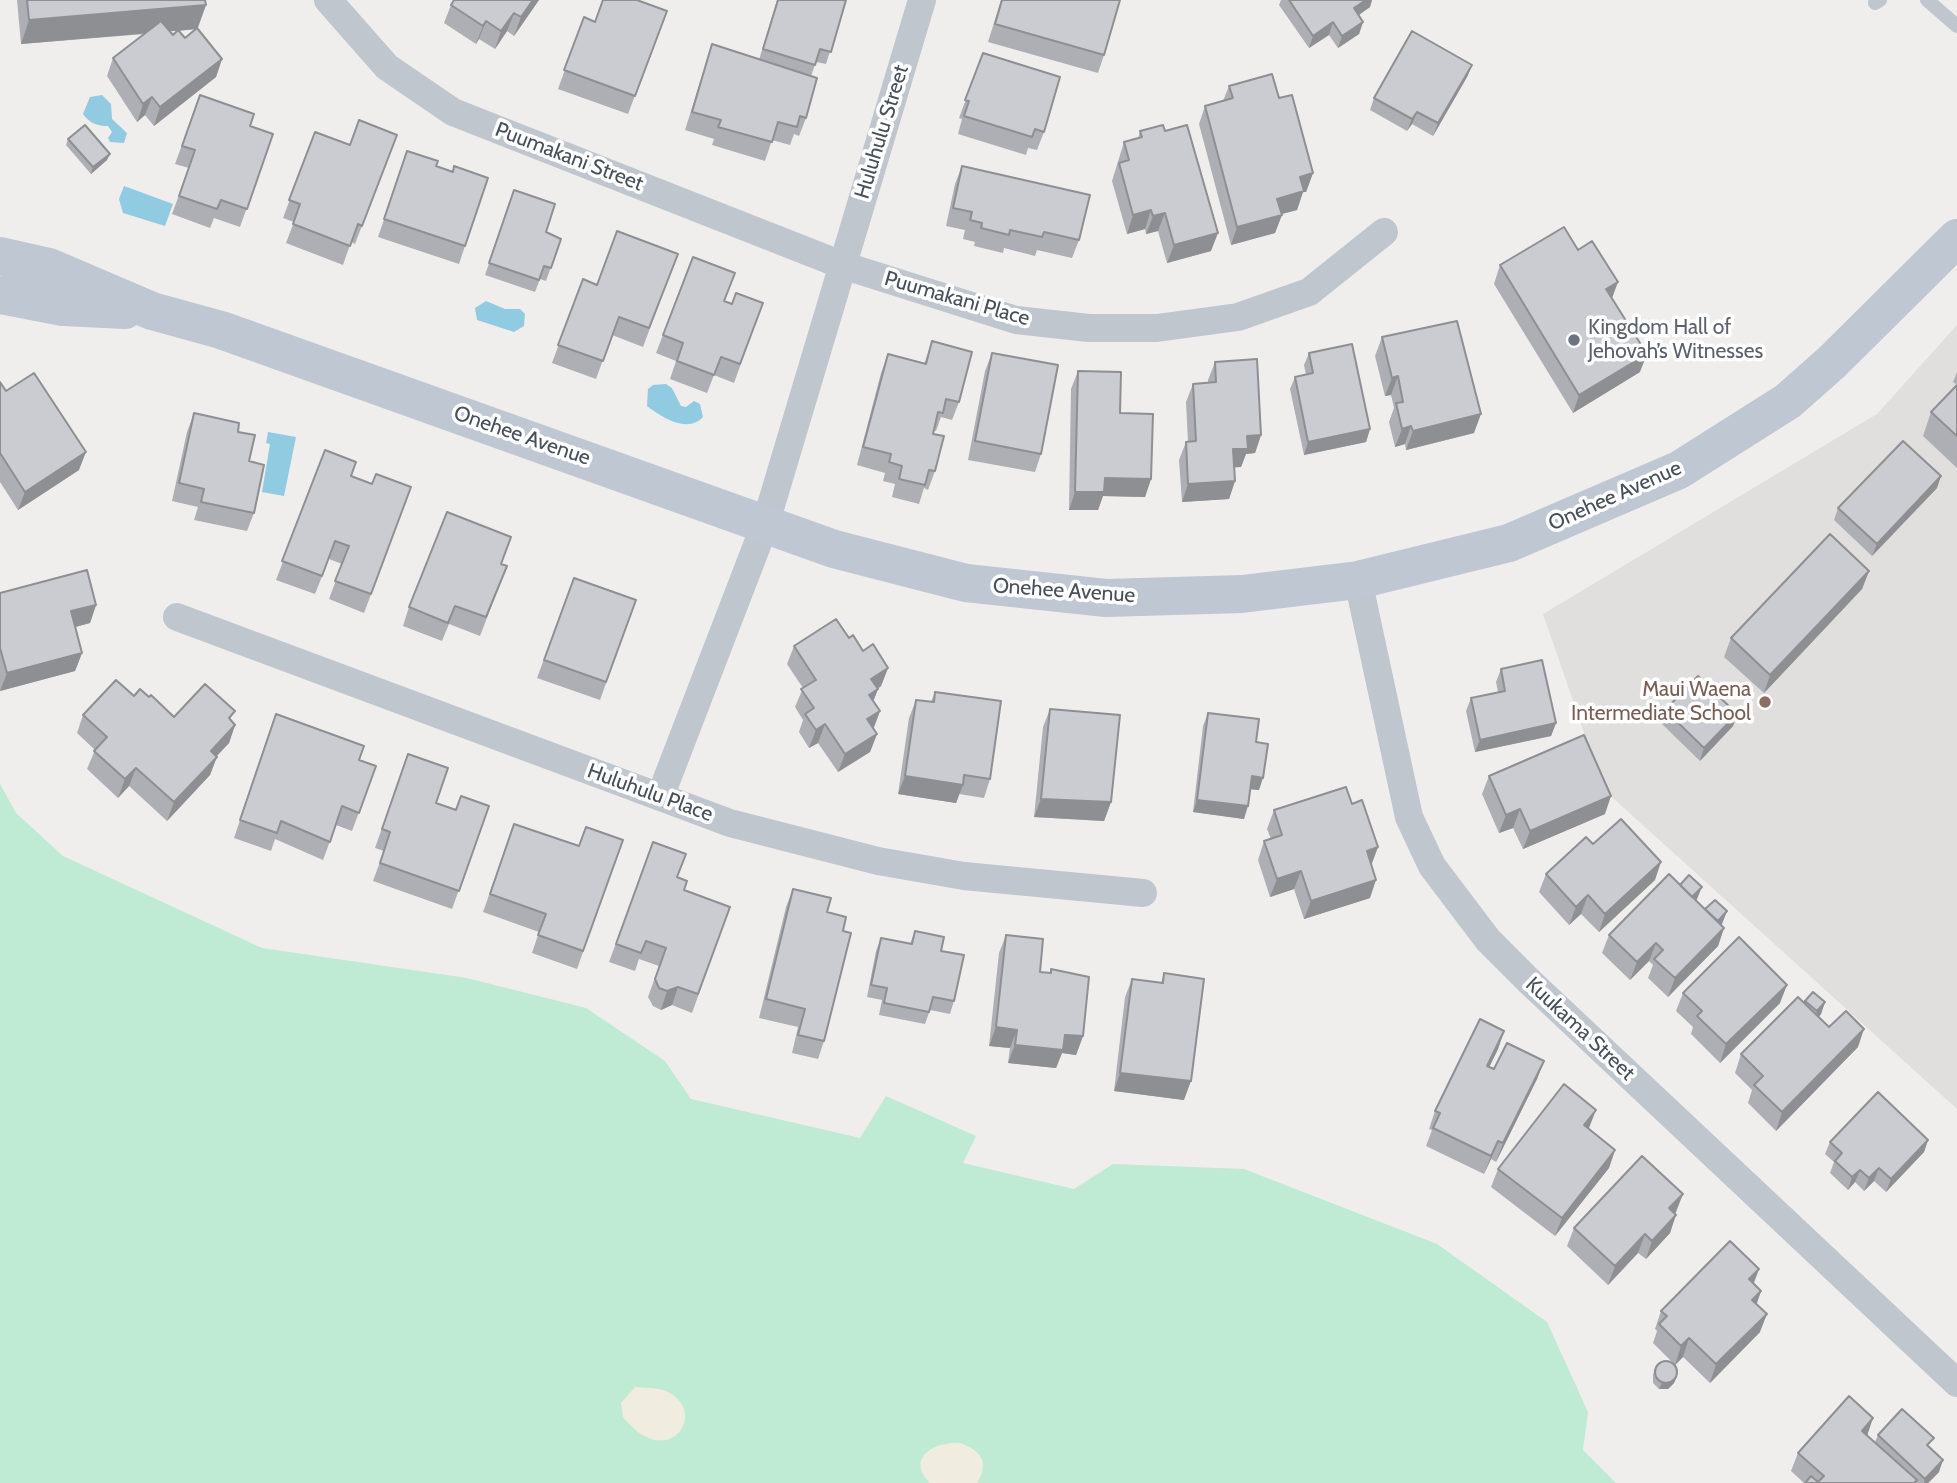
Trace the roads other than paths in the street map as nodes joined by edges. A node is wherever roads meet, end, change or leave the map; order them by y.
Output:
1 (328, 0) edge
2 (922, 0) edge
3 (1927, 0) edge
4 (1957, 26) edge
5 (1384, 232) dead end
6 (1957, 238) edge
7 (0, 256) edge
8 (842, 265) junction
9 (0, 295) edge
10 (152, 311) junction
11 (766, 522) junction
12 (1358, 580) junction
13 (177, 617) dead end
14 (660, 797) junction
15 (1143, 893) dead end
16 (1957, 1383) edge

1 - 8 street, Puumakani Street
2 - 8 street, Huluhulu Street
3 - 4 lane
5 - 8 street, Puumakani Place
6 - 12 street, Onehee Avenue
7 - 10 street, Onehee Avenue
8 - 11 street, Huluhulu Street
9 - 10 street, Onehee Avenue
10 - 11 street, Onehee Avenue
11 - 12 street, Onehee Avenue
11 - 14 street, Huluhulu Street
12 - 16 street, Kuukama Street
13 - 14 street, Huluhulu Place
14 - 15 street, Huluhulu Place

